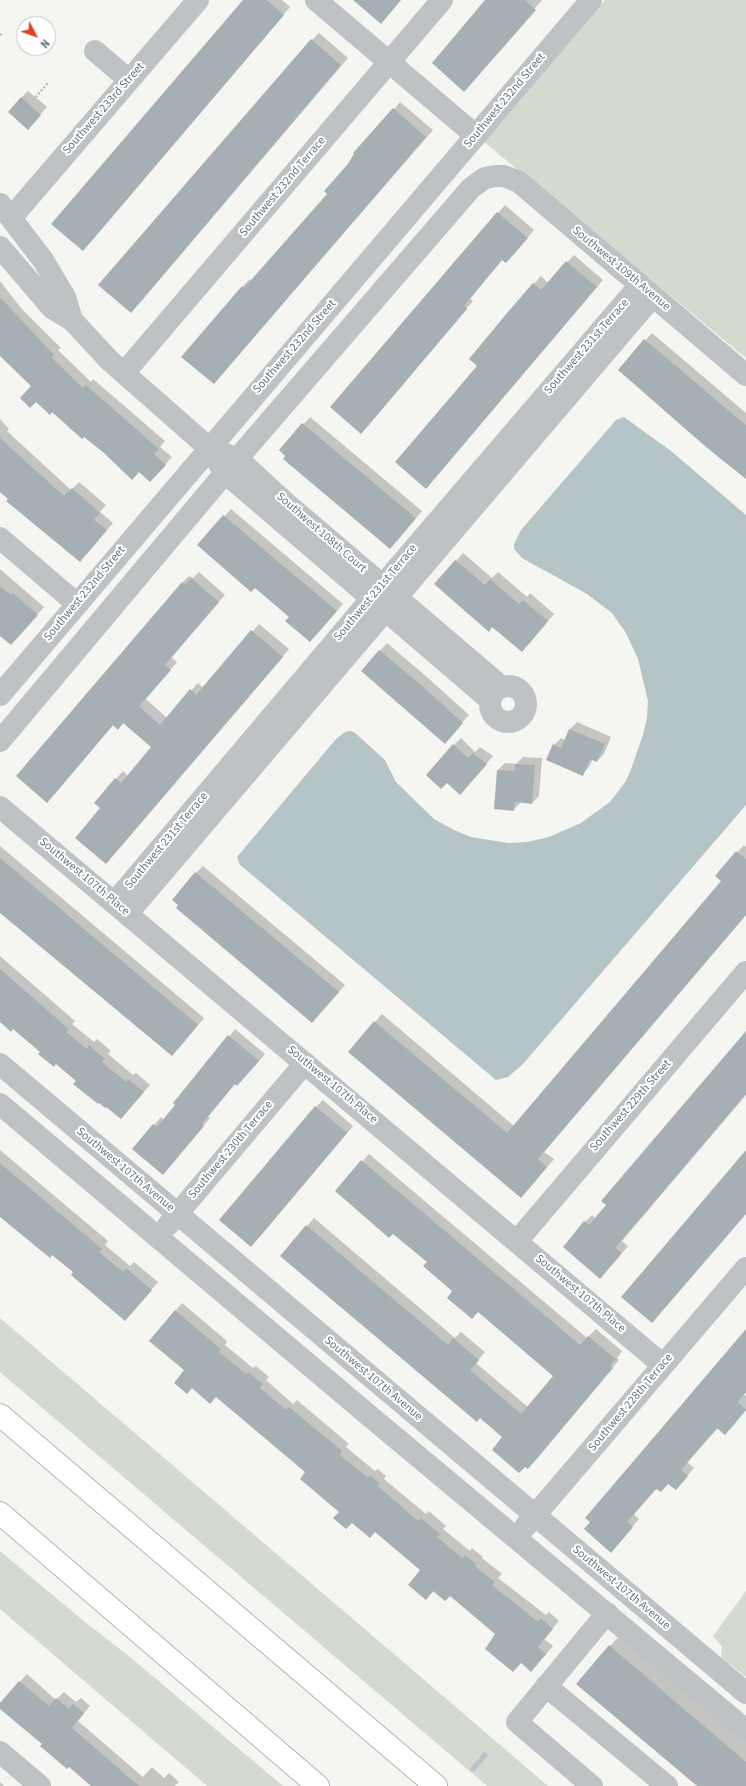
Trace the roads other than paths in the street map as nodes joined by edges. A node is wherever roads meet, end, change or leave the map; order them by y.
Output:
1 (198, 0) edge
2 (316, 0) edge
3 (442, 0) edge
4 (591, 0) edge
5 (95, 51) dead end
6 (389, 62) junction
7 (129, 80) junction
8 (475, 136) junction
9 (459, 156) junction
10 (6, 211) edge
11 (0, 247) edge
12 (646, 290) junction
13 (72, 320) junction
14 (124, 373) junction
15 (746, 375) edge
16 (264, 428) junction
17 (209, 448) junction
18 (232, 466) junction
19 (0, 538) edge
20 (384, 597) junction
21 (77, 604) junction
22 (496, 693) dead end
23 (0, 695) edge
24 (0, 741) edge
25 (0, 807) edge
26 (121, 908) junction
27 (746, 972) edge
28 (305, 1063) junction
29 (0, 1064) edge
30 (0, 1104) edge
31 (177, 1214) junction
32 (157, 1237) junction
33 (517, 1241) junction
34 (746, 1268) edge
35 (663, 1365) junction
36 (0, 1415) edge
37 (0, 1513) edge
38 (535, 1515) junction
39 (516, 1537) junction
40 (607, 1613) junction
41 (546, 1686) junction
42 (746, 1693) edge
43 (746, 1730) edge
44 (0, 1752) edge
45 (40, 1786) edge
46 (318, 1786) edge
47 (436, 1786) edge
48 (592, 1786) edge
49 (666, 1786) edge

1 - 7 street, Southwest 233rd Street
2 - 6 street
3 - 6 street, Southwest 232nd Terrace
4 - 8 street, Southwest 232nd Street
5 - 7 street
6 - 8 street
6 - 14 street, Southwest 232nd Terrace
7 - 10 street, Southwest 233rd Street
8 - 9 street, Southwest 232nd Street
9 - 16 street
9 - 17 street, Southwest 232nd Street
10 - 13 street, Southwest 108th Court
11 - 13 street, Southwest 108th Court
12 - 15 street, Southwest 109th Avenue
12 - 16 street, Southwest 109th Avenue
12 - 20 street, Southwest 231st Terrace
13 - 14 street, Southwest 108th Court
14 - 17 street, Southwest 108th Court
16 - 18 street
17 - 18 street, Southwest 108th Court
17 - 21 street, Southwest 232nd Street
18 - 20 street, Southwest 108th Court
18 - 24 street
19 - 21 street
20 - 22 street, Southwest 108th Court
20 - 26 street, Southwest 231st Terrace
21 - 23 street, Southwest 232nd Street
25 - 26 street, Southwest 107th Place
26 - 28 street, Southwest 107th Place
27 - 33 street, Southwest 229th Street
28 - 31 street, Southwest 230th Terrace
28 - 33 street, Southwest 107th Place
29 - 31 street, Southwest 107th Avenue
30 - 32 street
31 - 32 street, Southwest 230th Terrace
31 - 38 street, Southwest 107th Avenue
32 - 39 street
33 - 35 street, Southwest 107th Place
34 - 35 street, Southwest 228th Terrace
35 - 38 street, Southwest 228th Terrace
36 - 47 highway
37 - 46 highway
38 - 39 street, Southwest 228th Terrace
38 - 42 street, Southwest 107th Avenue
39 - 40 street
40 - 41 street
40 - 43 street
41 - 48 street
41 - 49 street
44 - 45 street

